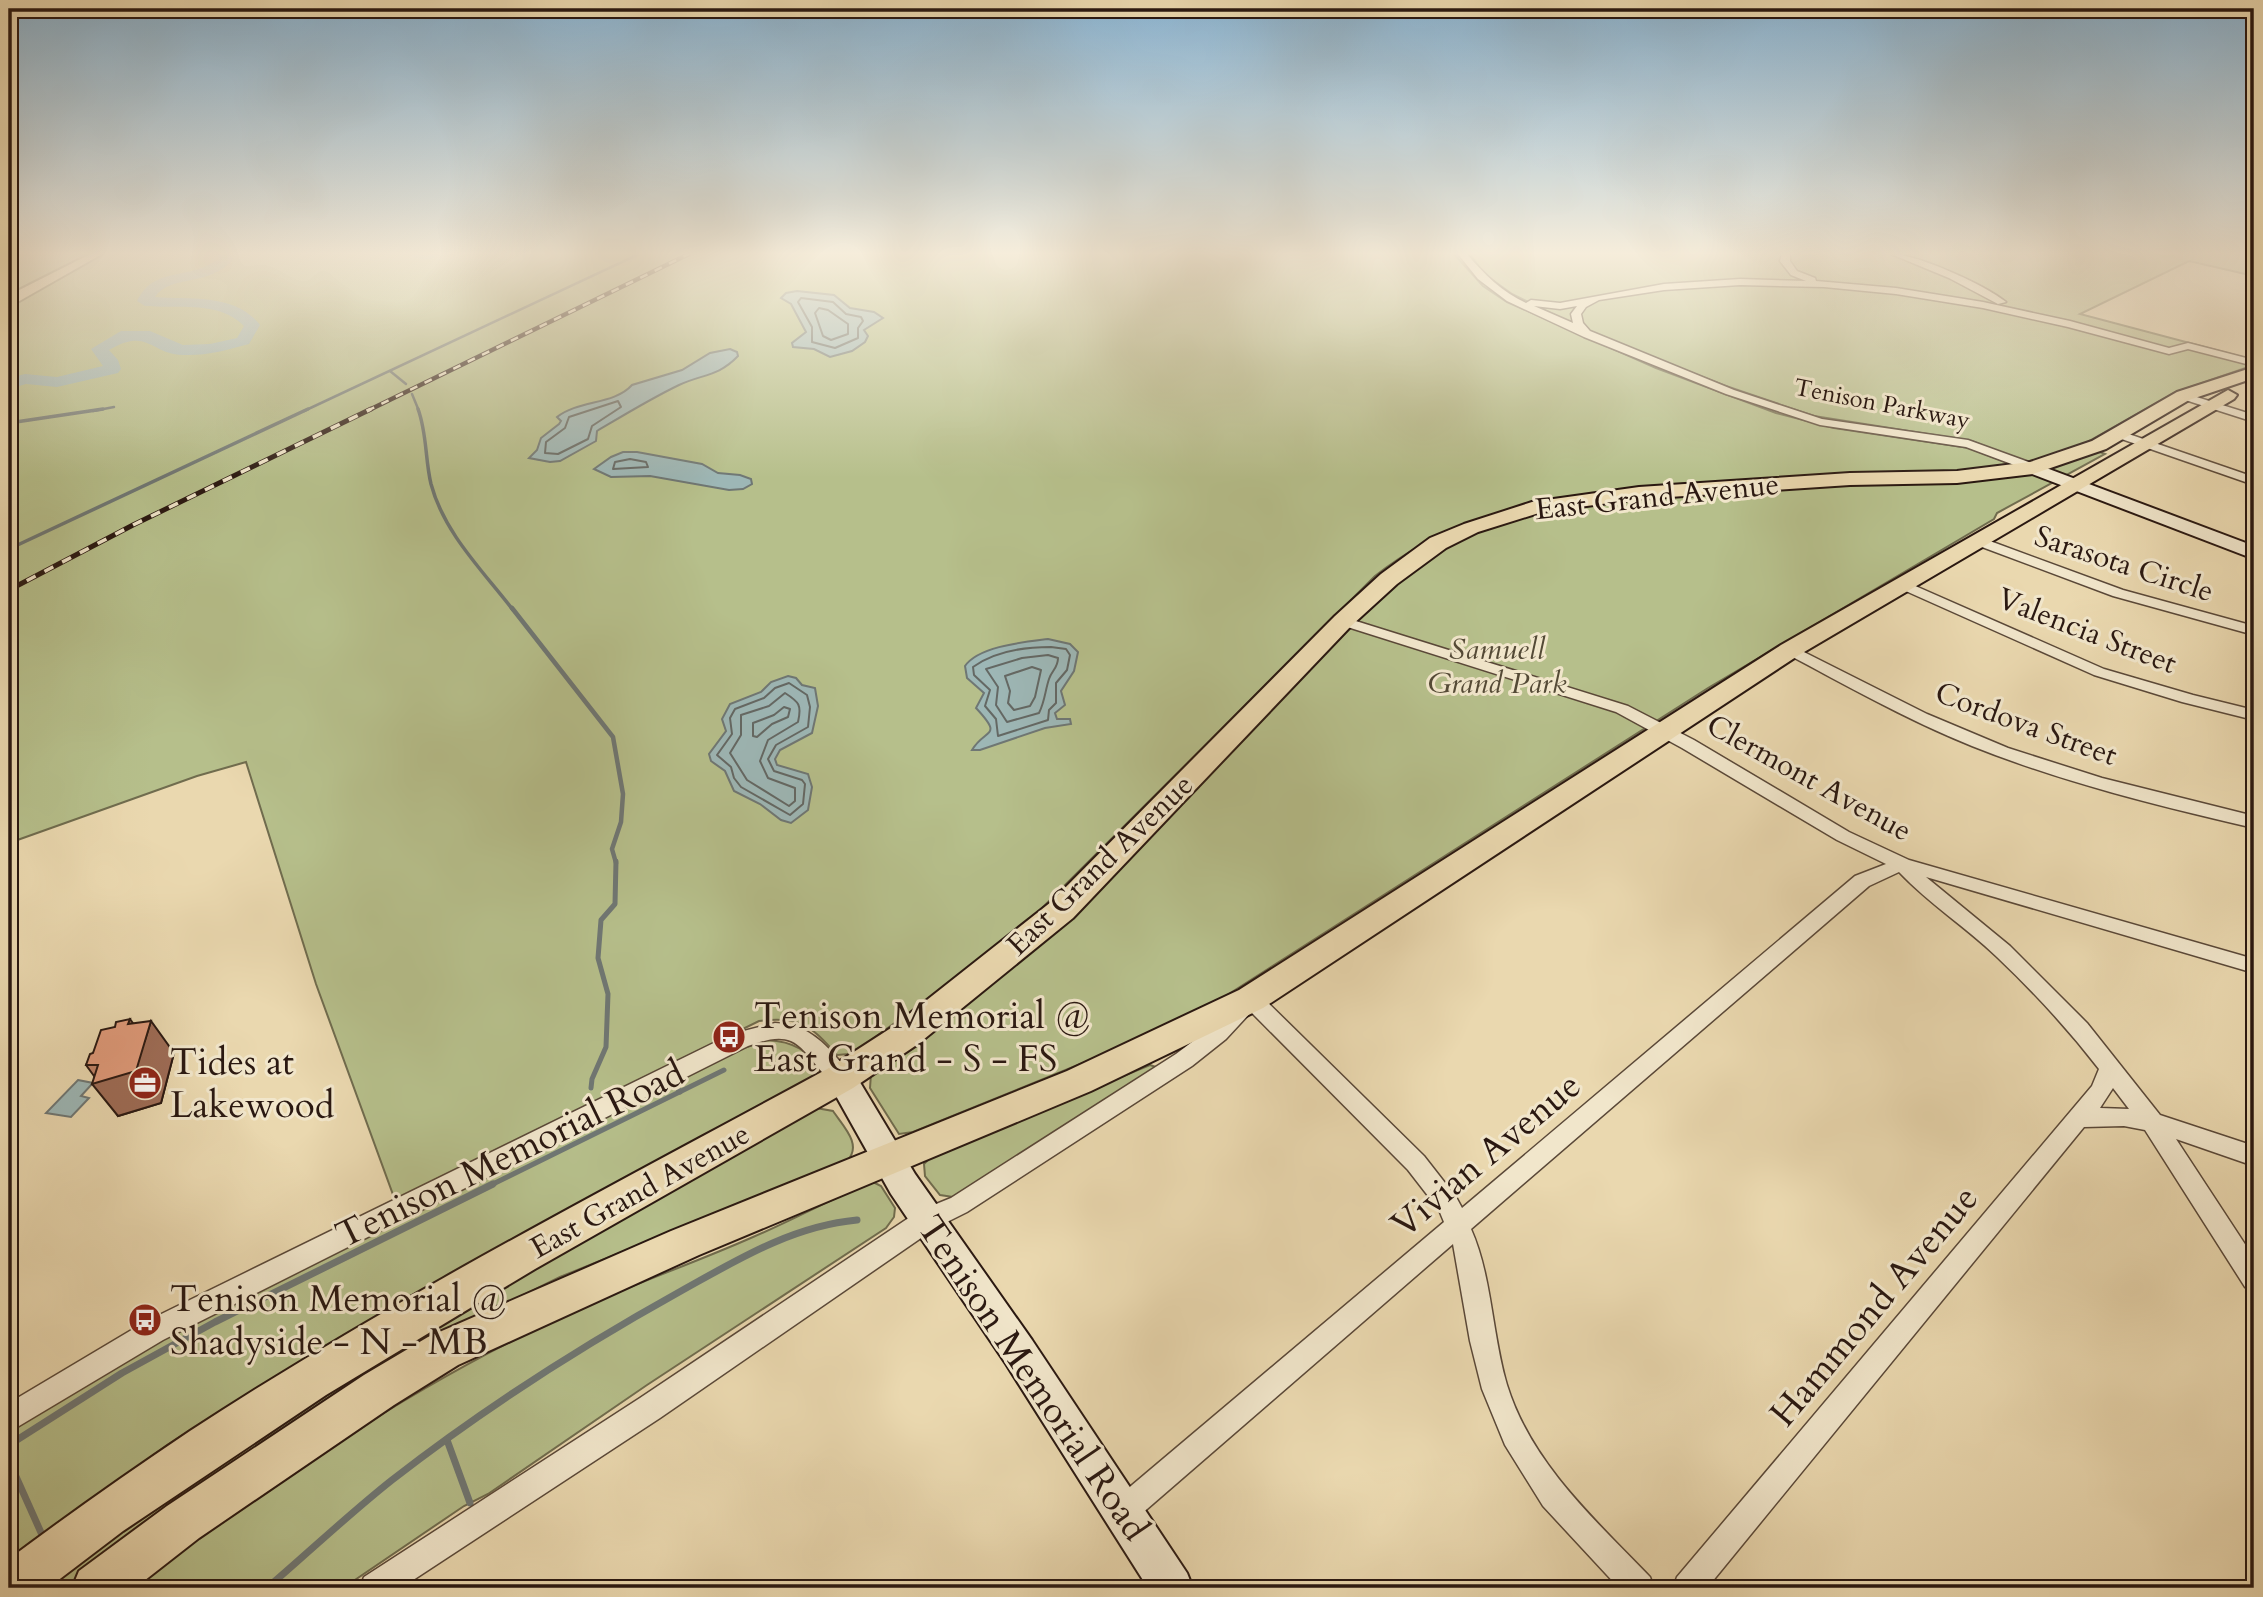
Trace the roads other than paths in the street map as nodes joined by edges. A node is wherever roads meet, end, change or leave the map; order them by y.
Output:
1 (1574, 329) edge
2 (1582, 329) edge
3 (2084, 329) edge
4 (1588, 335) junction
5 (2254, 363) edge
6 (2254, 372) edge
7 (2254, 385) edge
8 (2183, 396) junction
9 (2208, 404) junction
10 (2254, 419) edge
11 (2117, 434) junction
12 (2145, 443) junction
13 (2033, 468) junction
14 (2254, 481) edge
15 (2076, 485) junction
16 (1979, 541) junction
17 (2254, 553) edge
18 (1904, 584) junction
19 (1343, 621) junction
20 (2254, 631) edge
21 (1790, 650) junction
22 (2254, 715) edge
23 (1667, 731) junction
24 (2254, 822) edge
25 (1902, 864) junction
26 (1981, 887) junction
27 (1949, 906) junction
28 (2254, 966) edge
29 (1251, 999) junction
30 (2111, 1066) junction
31 (841, 1078) junction
32 (2077, 1118) junction
33 (2152, 1122) junction
34 (2254, 1156) edge
35 (889, 1159) junction
36 (928, 1220) junction
37 (1459, 1224) junction
38 (2254, 1279) edge
39 (9, 1418) edge
40 (1122, 1512) junction
41 (15, 1583) edge
42 (96, 1588) edge
43 (374, 1588) edge
44 (1172, 1588) edge
45 (1639, 1588) edge
46 (1688, 1588) edge

1 - 4 street, Tenison Parkway
2 - 4 street
3 - 5 street
4 - 13 street, Tenison Parkway
6 - 8 main road, East Grand Avenue
7 - 9 main road, East Grand Avenue
8 - 9 street
8 - 11 main road, East Grand Avenue
9 - 10 street
9 - 12 main road, East Grand Avenue
11 - 12 street
11 - 13 main road, East Grand Avenue
12 - 14 street
12 - 15 main road, East Grand Avenue
13 - 15 street, Tenison Parkway
13 - 19 main road, East Grand Avenue
15 - 16 main road, East Grand Avenue
15 - 17 street, Tenison Parkway
16 - 18 main road, East Grand Avenue
16 - 20 street, Sarasota Circle
18 - 21 main road, East Grand Avenue
18 - 22 street, Valencia Street
19 - 23 street, Clermont Avenue
19 - 31 main road, East Grand Avenue
21 - 23 main road, East Grand Avenue
21 - 24 street, Cordova Street
23 - 25 street, Clermont Avenue
23 - 29 main road, East Grand Avenue
25 - 26 street, Clermont Avenue
25 - 27 street
25 - 37 street, Vivian Avenue
26 - 27 street
26 - 28 street, Clermont Avenue
27 - 30 street
29 - 35 main road, East Grand Avenue
29 - 36 street, East Grand Avenue
29 - 37 street
30 - 32 street, Hammond Avenue
30 - 33 street
31 - 35 street, Tenison Memorial Road
31 - 39 street, Tenison Memorial Road
31 - 41 main road, East Grand Avenue
32 - 33 street
32 - 46 street, Hammond Avenue
33 - 34 street
33 - 38 street
35 - 36 street, Tenison Memorial Road
35 - 42 main road, East Grand Avenue
36 - 40 street, Tenison Memorial Road
36 - 43 street, East Grand Avenue
37 - 40 street, Vivian Avenue
37 - 45 street
40 - 44 street, Tenison Memorial Road

